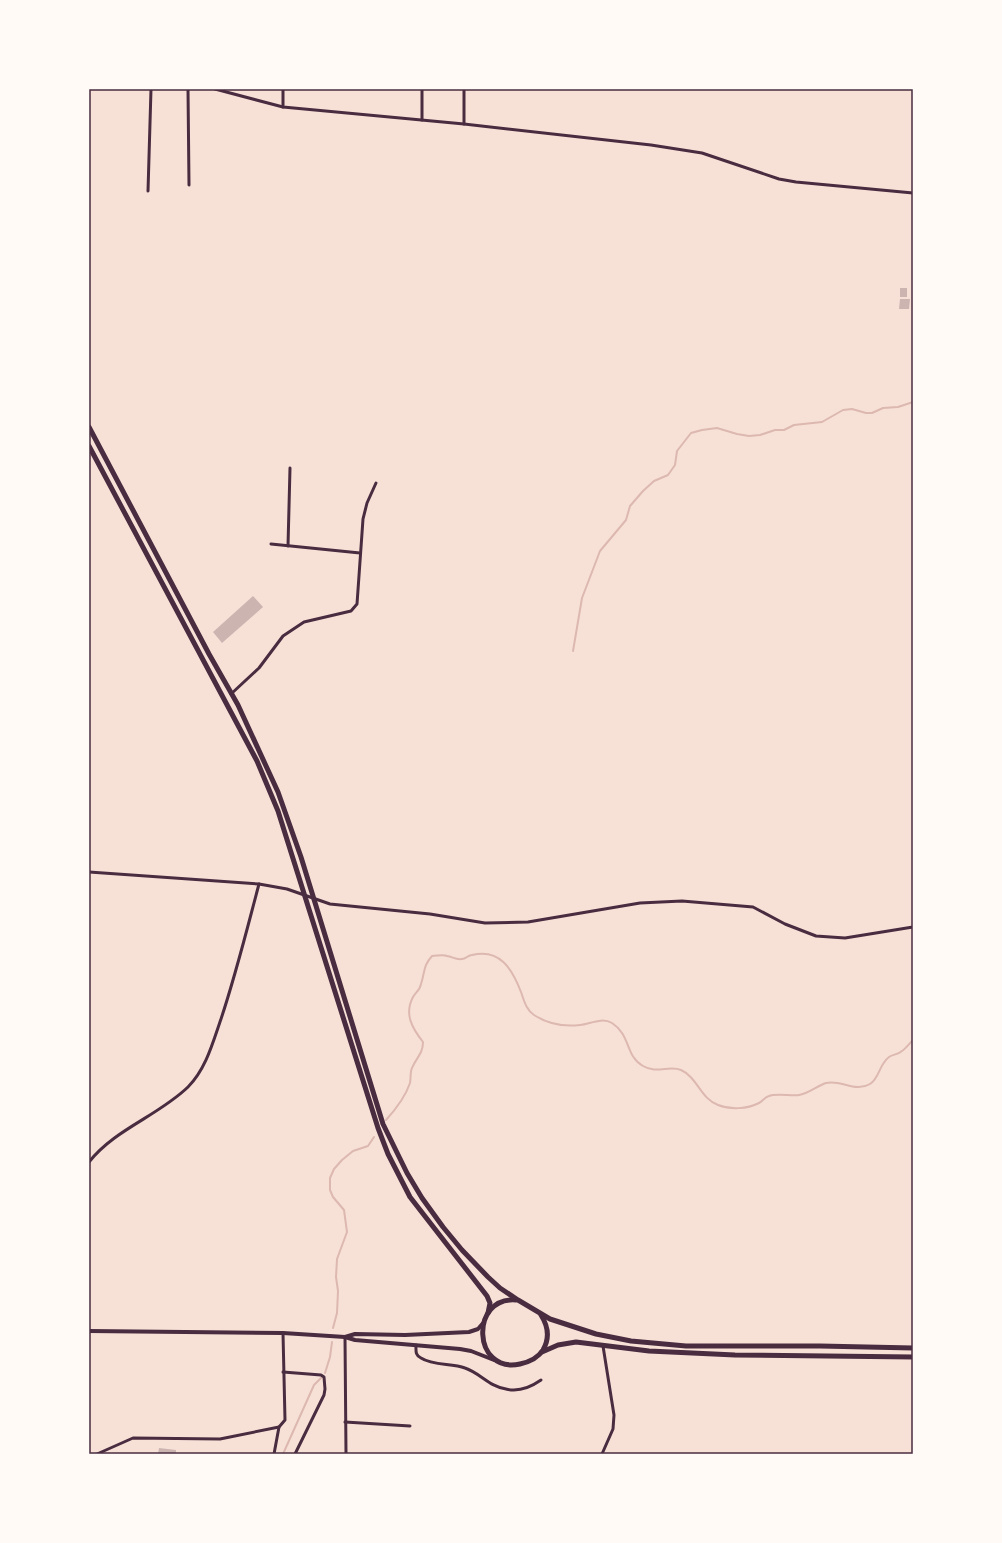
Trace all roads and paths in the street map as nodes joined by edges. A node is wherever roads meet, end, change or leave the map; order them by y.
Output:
1 (151, 89) edge
2 (188, 89) edge
3 (216, 89) edge
4 (282, 89) edge
5 (422, 89) edge
6 (464, 89) edge
7 (282, 107) junction
8 (422, 120) junction
9 (464, 124) junction
10 (189, 185) dead end
11 (148, 191) dead end
12 (913, 193) edge
13 (89, 427) edge
14 (89, 446) edge
15 (290, 468) dead end
16 (376, 483) dead end
17 (271, 544) dead end
18 (288, 546) junction
19 (360, 553) junction
20 (231, 694) junction
21 (89, 872) edge
22 (259, 884) junction
23 (304, 894) junction
24 (314, 899) junction
25 (913, 927) edge
26 (89, 1162) edge
27 (518, 1300) junction
28 (488, 1313) junction
29 (540, 1314) junction
30 (484, 1322) junction
31 (89, 1331) edge
32 (283, 1333) junction
33 (345, 1337) junction
34 (416, 1345) junction
35 (603, 1346) junction
36 (913, 1348) edge
37 (542, 1352) junction
38 (913, 1357) edge
39 (494, 1360) junction
40 (283, 1372) junction
41 (541, 1380) dead end
42 (345, 1422) junction
43 (410, 1426) dead end
44 (279, 1427) junction
45 (97, 1454) edge
46 (274, 1454) edge
47 (295, 1454) edge
48 (346, 1454) edge
49 (602, 1454) edge

1 - 11 street
2 - 10 street
3 - 7 street
4 - 7 street
5 - 8 street
6 - 9 street
7 - 8 street
8 - 9 street
9 - 12 street
13 - 20 highway
14 - 23 highway
15 - 18 street
16 - 19 street
17 - 18 street
18 - 19 street
19 - 20 street
20 - 24 highway
21 - 22 street
22 - 23 street
22 - 26 street
23 - 24 street
23 - 28 highway
24 - 25 street
24 - 27 highway
27 - 28 highway
27 - 29 highway
28 - 30 highway
29 - 36 highway
29 - 37 highway
30 - 33 street
30 - 39 highway
31 - 32 street
32 - 33 street
32 - 40 street
33 - 34 street
33 - 42 street
34 - 39 street
34 - 41 street
35 - 37 highway
35 - 38 highway
35 - 49 street
37 - 39 highway
40 - 44 street
40 - 47 street
42 - 43 street
42 - 48 street
44 - 45 street
44 - 46 street

